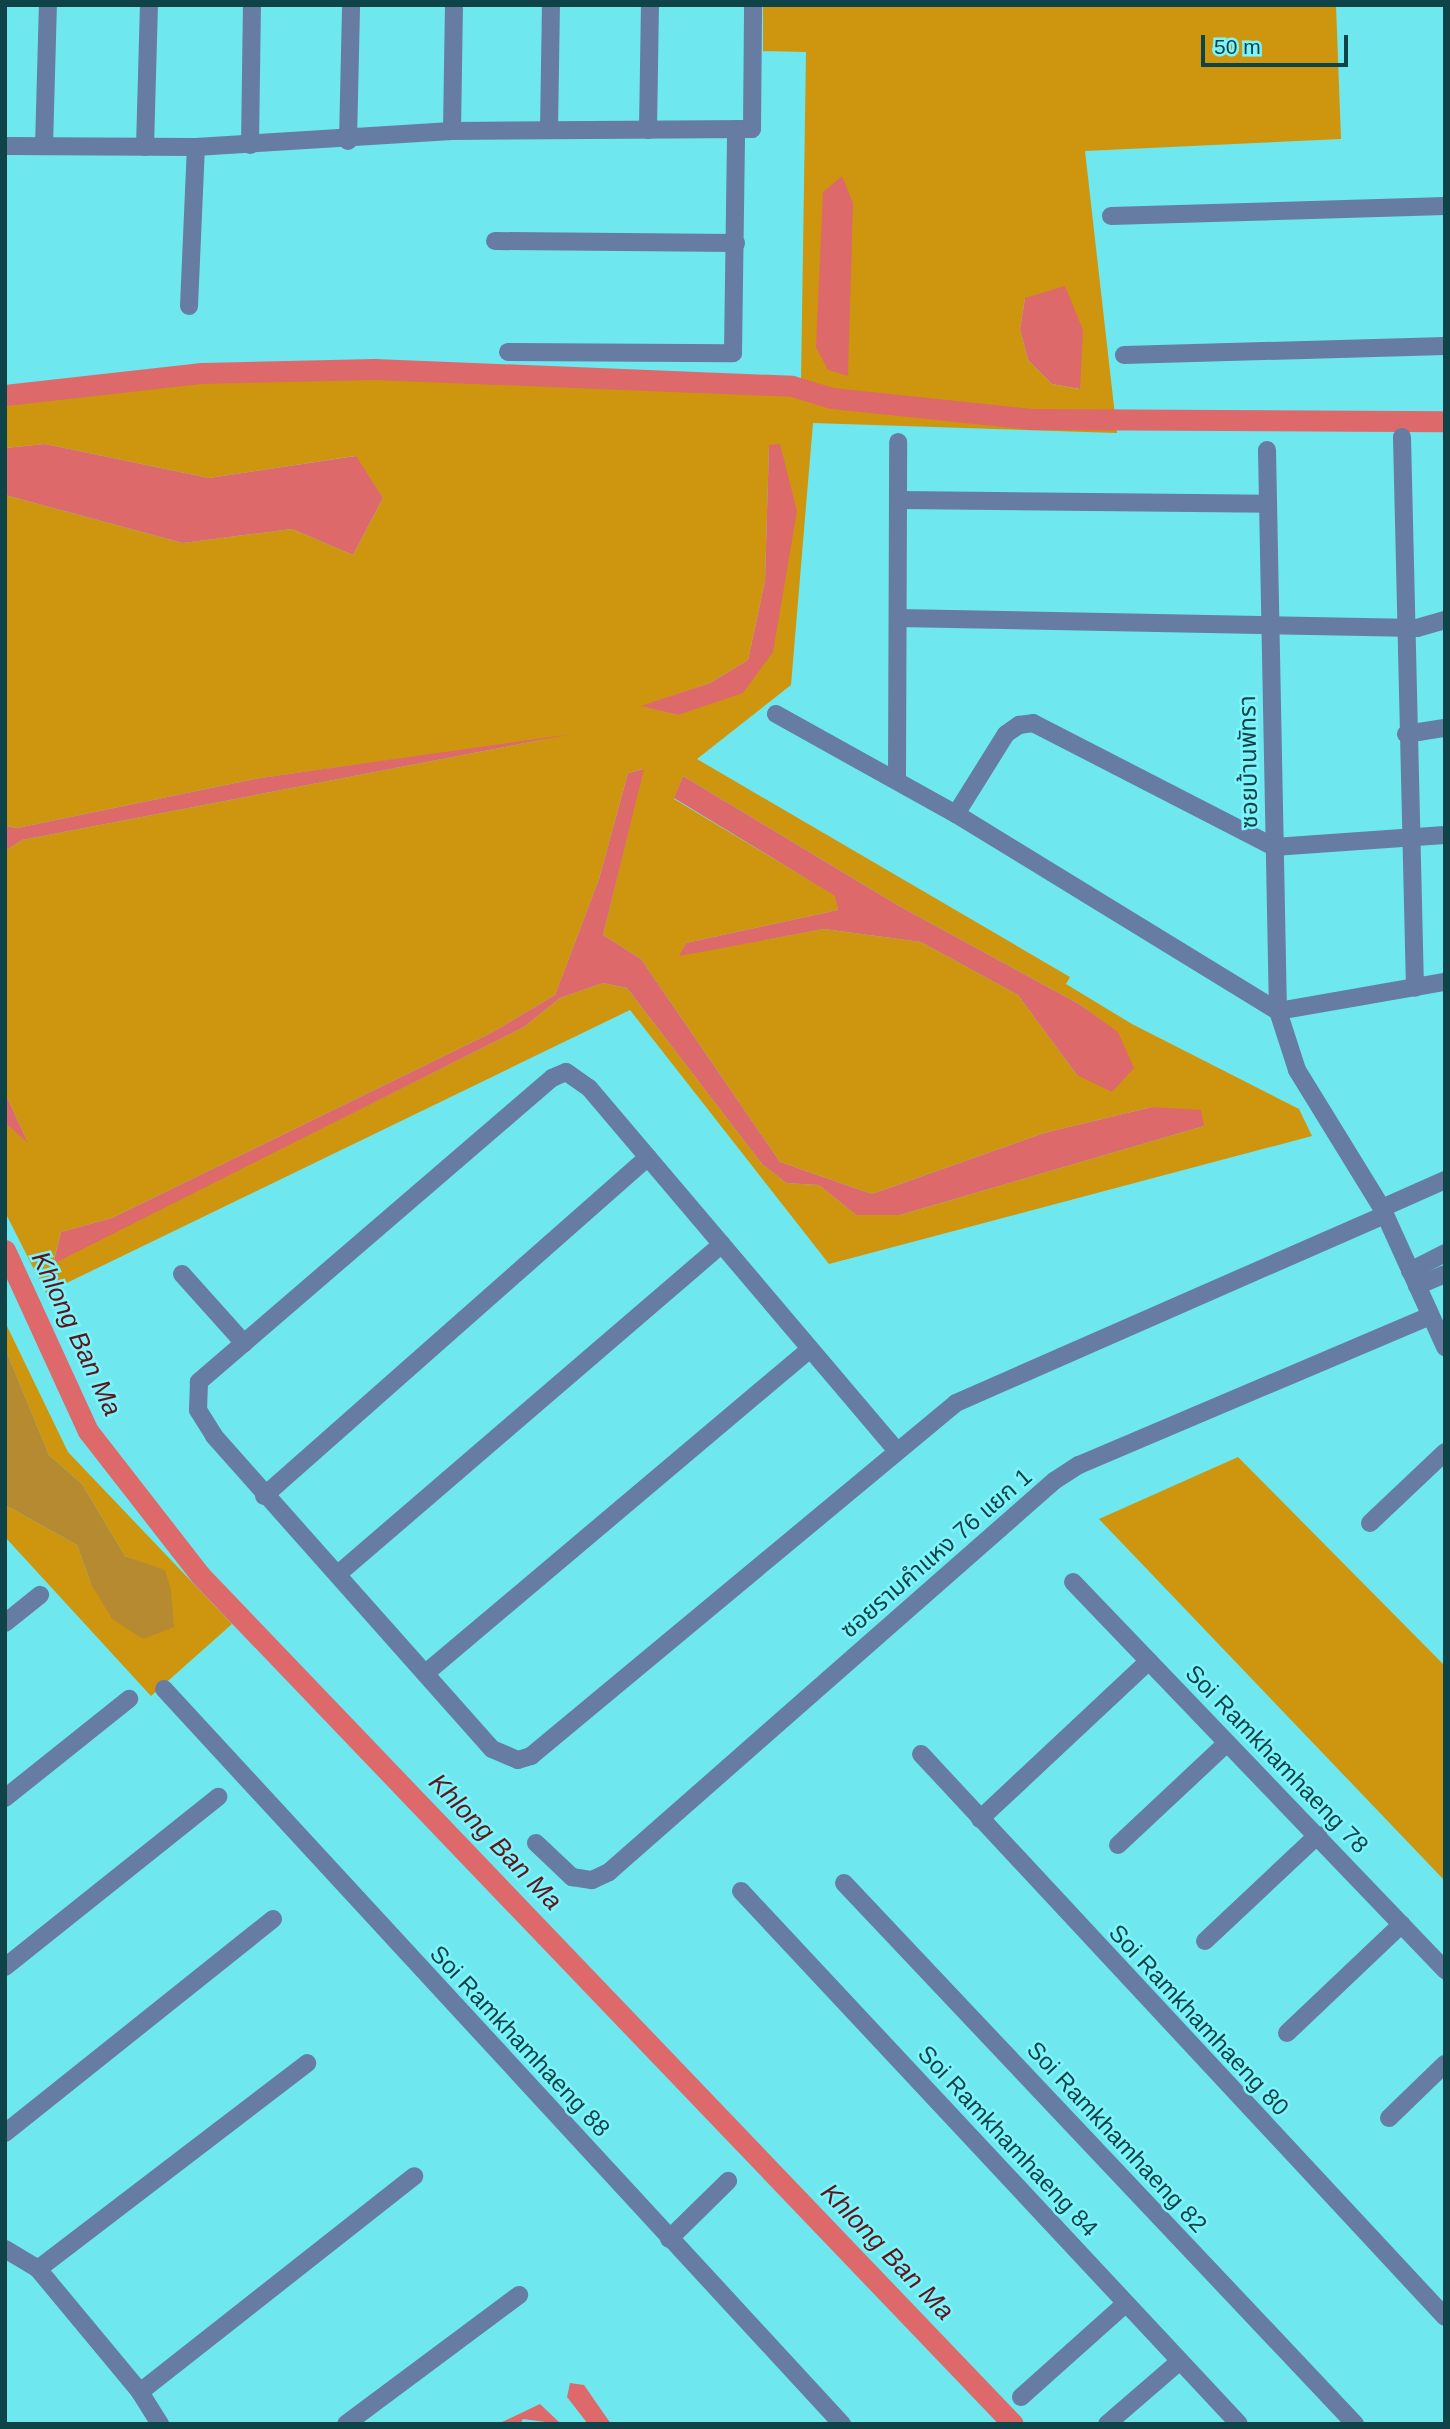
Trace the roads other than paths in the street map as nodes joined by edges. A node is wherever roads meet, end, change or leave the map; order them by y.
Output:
1 (48, 5) edge
2 (149, 5) edge
3 (252, 5) edge
4 (351, 5) edge
5 (454, 5) edge
6 (551, 5) edge
7 (650, 5) edge
8 (753, 5) edge
9 (736, 129) junction
10 (549, 130) junction
11 (648, 130) junction
12 (452, 131) junction
13 (348, 141) junction
14 (250, 145) junction
15 (5, 146) edge
16 (44, 146) junction
17 (145, 147) junction
18 (196, 147) junction
19 (1445, 206) edge
20 (1111, 216) dead end
21 (495, 241) dead end
22 (736, 243) junction
23 (189, 306) dead end
24 (1445, 346) edge
25 (508, 352) dead end
26 (1124, 355) dead end
27 (1402, 437) dead end
28 (898, 442) dead end
29 (1267, 450) dead end
30 (899, 500) junction
31 (1268, 503) junction
32 (898, 618) junction
33 (1445, 620) edge
34 (1270, 626) junction
35 (1404, 628) junction
36 (776, 714) dead end
37 (1445, 728) edge
38 (1406, 734) junction
39 (897, 780) junction
40 (957, 814) junction
41 (1445, 835) edge
42 (1408, 839) junction
43 (1274, 847) junction
44 (1445, 982) edge
45 (1415, 988) junction
46 (1278, 1011) junction
47 (648, 1157) junction
48 (1445, 1180) edge
49 (1384, 1212) junction
50 (722, 1244) junction
51 (1445, 1253) edge
52 (182, 1273) dead end
53 (1445, 1274) edge
54 (1414, 1278) junction
55 (1430, 1316) junction
56 (244, 1343) junction
57 (1445, 1347) edge
58 (810, 1349) junction
59 (897, 1451) junction
60 (1445, 1452) edge
61 (264, 1496) junction
62 (1370, 1523) dead end
63 (338, 1574) junction
64 (1073, 1582) dead end
65 (40, 1595) dead end
66 (5, 1623) edge
67 (1149, 1661) junction
68 (427, 1672) junction
69 (164, 1689) dead end
70 (129, 1699) dead end
71 (1227, 1743) junction
72 (921, 1754) dead end
73 (218, 1797) dead end
74 (5, 1798) edge
75 (980, 1819) junction
76 (1318, 1835) junction
77 (536, 1843) dead end
78 (1118, 1845) dead end
79 (844, 1883) dead end
80 (741, 1891) dead end
81 (273, 1919) dead end
82 (1402, 1924) junction
83 (1205, 1941) dead end
84 (5, 1967) edge
85 (1445, 1970) edge
86 (1287, 2033) dead end
87 (307, 2063) dead end
88 (1445, 2064) edge
89 (1388, 2118) dead end
90 (5, 2133) edge
91 (414, 2176) dead end
92 (728, 2181) dead end
93 (669, 2239) junction
94 (5, 2249) edge
95 (38, 2269) junction
96 (519, 2295) dead end
97 (1125, 2304) junction
98 (1445, 2317) edge
99 (1180, 2361) junction
100 (140, 2392) junction
101 (1021, 2397) dead end
102 (160, 2424) edge
103 (346, 2424) edge
104 (842, 2424) edge
105 (1107, 2424) edge
106 (1239, 2424) edge
107 (1355, 2424) edge

1 - 16 street
2 - 17 street
3 - 14 street
4 - 13 street
5 - 12 street
6 - 10 street
7 - 11 street
8 - 9 street
9 - 11 street
9 - 22 street
10 - 11 street
10 - 12 street
12 - 13 street
13 - 14 street
14 - 18 street
15 - 16 street
16 - 17 street
17 - 18 street
18 - 23 street
19 - 20 street
21 - 22 street
22 - 25 street
24 - 26 street
27 - 35 street
28 - 30 street
29 - 31 street, ซอยบ้านพัทรา
30 - 31 street
30 - 32 street
31 - 34 street, ซอยบ้านพัทรา
32 - 34 street
32 - 39 street
33 - 35 street
34 - 35 street
34 - 43 street, ซอยบ้านพัทรา
35 - 38 street
36 - 39 street
37 - 38 street
38 - 42 street
39 - 40 street
40 - 43 street
40 - 46 street
41 - 42 street
42 - 43 street
42 - 45 street
43 - 46 street, ซอยบ้านพัทรา
44 - 45 street
45 - 46 street
46 - 49 street, ซอยบ้านพัทรา
47 - 50 street
47 - 56 street
47 - 61 street
48 - 49 street
49 - 54 street, ซอยบ้านพัทรา
49 - 59 street
50 - 58 street
50 - 63 street
51 - 54 street
52 - 56 street
53 - 54 street
54 - 55 street, ซอยบ้านพัทรา
55 - 57 street, ซอยบ้านพัทรา
55 - 77 street, ซอยรามคำแหง 76 แยก 1
56 - 61 street
58 - 59 street
58 - 68 street
59 - 68 street
60 - 62 street
61 - 63 street
63 - 68 street
64 - 67 street, Soi Ramkhamhaeng 78
65 - 66 street
67 - 71 street, Soi Ramkhamhaeng 78
67 - 75 street
69 - 93 street, Soi Ramkhamhaeng 88
70 - 74 street
71 - 76 street, Soi Ramkhamhaeng 78
71 - 78 street
72 - 75 street, Soi Ramkhamhaeng 80
73 - 84 street
75 - 98 street, Soi Ramkhamhaeng 80
76 - 82 street, Soi Ramkhamhaeng 78
76 - 83 street
79 - 107 street, Soi Ramkhamhaeng 82
80 - 97 street, Soi Ramkhamhaeng 84
81 - 90 street
82 - 85 street, Soi Ramkhamhaeng 78
82 - 86 street
87 - 95 street
88 - 89 street
91 - 100 street
92 - 93 street
93 - 104 street, Soi Ramkhamhaeng 88
94 - 95 street
95 - 100 street
96 - 103 street
97 - 99 street, Soi Ramkhamhaeng 84
97 - 101 street
99 - 105 street
99 - 106 street, Soi Ramkhamhaeng 84
100 - 102 street

